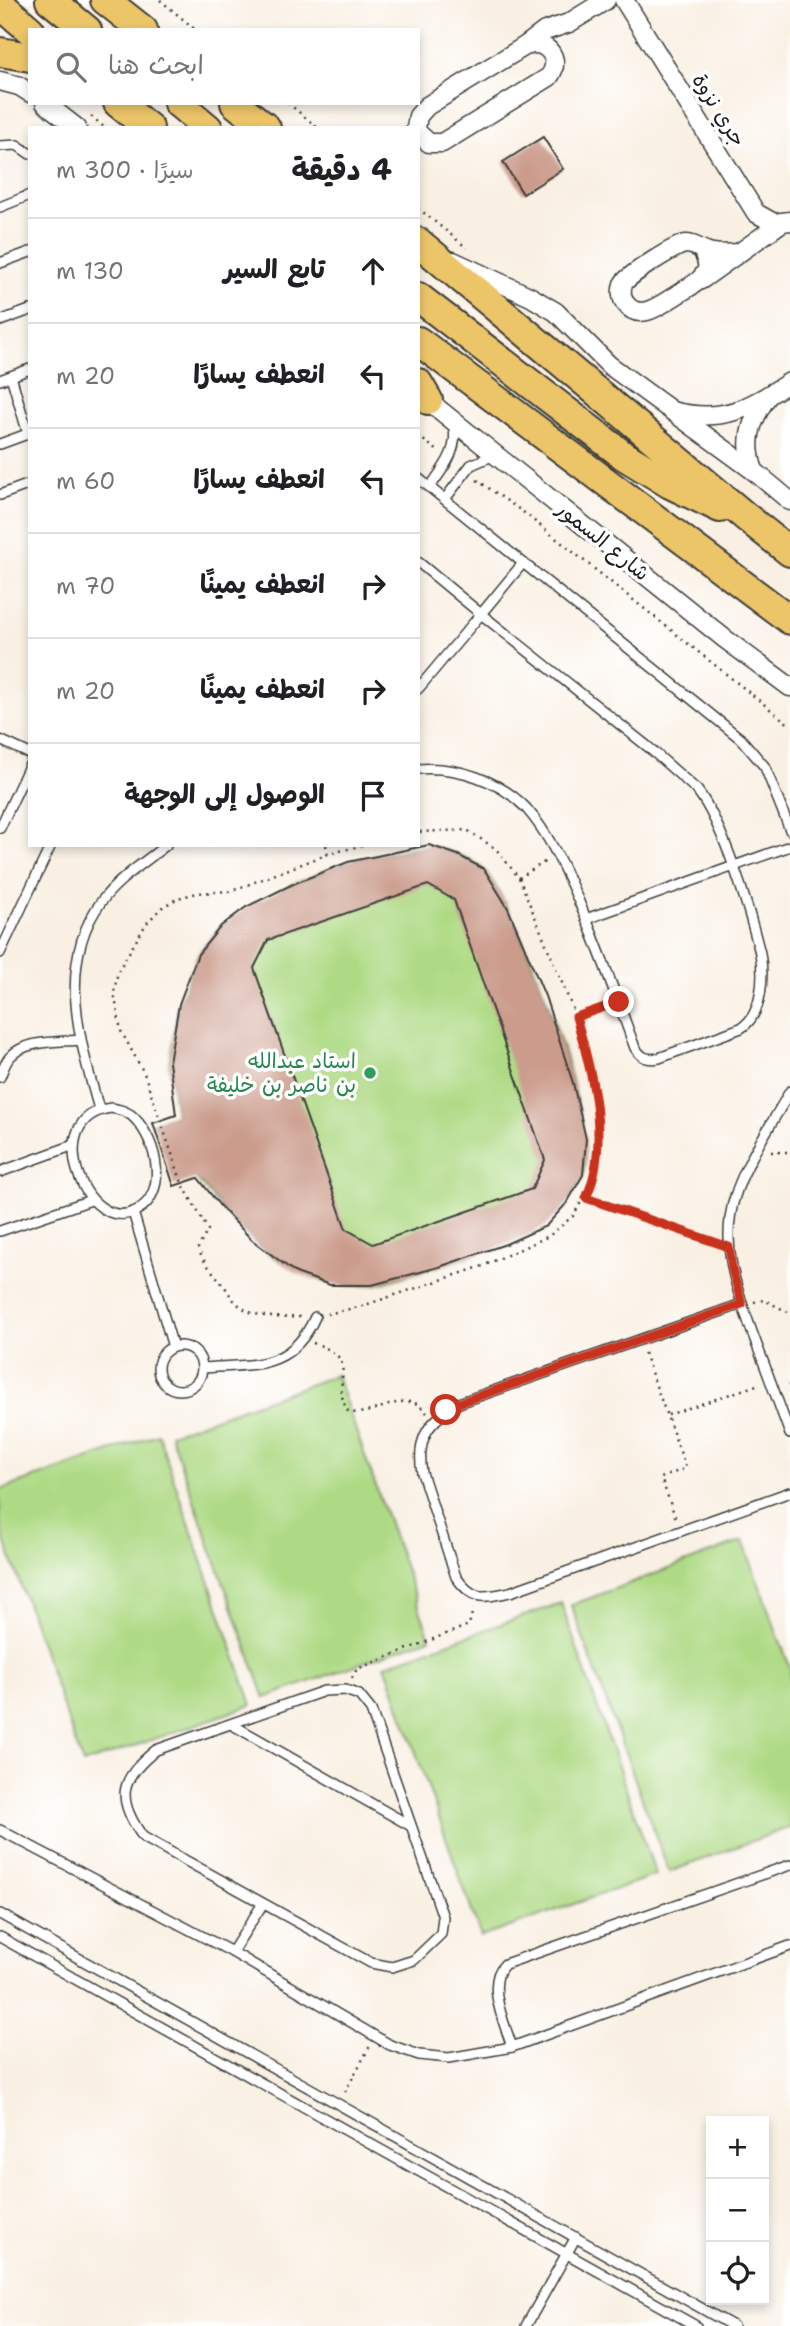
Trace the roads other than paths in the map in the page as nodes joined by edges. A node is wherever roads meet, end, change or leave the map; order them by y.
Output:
1 (50, 0) edge
2 (105, 0) edge
3 (124, 0) edge
4 (606, 0) edge
5 (624, 0) edge
6 (0, 4) edge
7 (569, 23) junction
8 (28, 28) edge
9 (85, 28) edge
10 (140, 28) edge
11 (525, 47) junction
12 (0, 52) edge
13 (28, 57) edge
14 (555, 59) junction
15 (0, 81) edge
16 (28, 92) edge
17 (48, 105) edge
18 (120, 105) edge
19 (180, 105) edge
20 (237, 105) edge
21 (74, 126) edge
22 (147, 126) edge
23 (206, 126) edge
24 (264, 126) edge
25 (416, 126) edge
26 (420, 135) edge
27 (0, 146) edge
28 (28, 153) edge
29 (28, 196) edge
30 (0, 207) edge
31 (785, 222) edge
32 (426, 248) edge
33 (703, 251) junction
34 (28, 253) edge
35 (738, 253) junction
36 (0, 263) edge
37 (700, 280) junction
38 (420, 299) edge
39 (28, 311) edge
40 (0, 321) edge
41 (420, 342) edge
42 (28, 370) edge
43 (11, 376) junction
44 (0, 380) edge
45 (790, 382) edge
46 (422, 392) edge
47 (769, 394) junction
48 (670, 411) junction
49 (451, 418) junction
50 (28, 431) edge
51 (28, 434) edge
52 (0, 444) edge
53 (496, 454) junction
54 (754, 471) junction
55 (420, 480) edge
56 (28, 485) edge
57 (430, 487) junction
58 (0, 495) edge
59 (445, 499) junction
60 (790, 501) edge
61 (746, 517) junction
62 (790, 552) edge
63 (523, 563) junction
64 (420, 564) edge
65 (481, 614) junction
66 (790, 620) edge
67 (420, 687) edge
68 (790, 687) edge
69 (0, 740) edge
70 (28, 753) edge
71 (28, 768) edge
72 (420, 769) edge
73 (0, 828) edge
74 (790, 830) edge
75 (790, 846) edge
76 (50, 847) edge
77 (163, 847) edge
78 (733, 868) junction
79 (586, 919) junction
80 (0, 953) edge
81 (80, 1040) junction
82 (0, 1077) edge
83 (790, 1091) edge
84 (99, 1109) junction
85 (75, 1145) junction
86 (0, 1172) edge
87 (91, 1200) junction
88 (133, 1212) junction
89 (0, 1231) edge
90 (742, 1304) junction
91 (315, 1317) road end
92 (173, 1348) junction
93 (202, 1368) junction
94 (790, 1434) edge
95 (790, 1492) edge
96 (231, 1724) junction
97 (411, 1826) junction
98 (0, 1830) edge
99 (790, 1865) edge
100 (262, 1905) junction
101 (0, 1914) edge
102 (0, 1937) edge
103 (790, 1946) edge
104 (232, 1952) junction
105 (512, 2047) junction
106 (373, 2124) junction
107 (365, 2141) junction
108 (576, 2237) junction
109 (567, 2254) junction
110 (526, 2326) edge
111 (696, 2326) edge
112 (733, 2326) edge

1 - 9 main road
2 - 10 main road
3 - 10 main road
4 - 7 street
5 - 31 street, جري نزوة
6 - 8 main road
7 - 11 street
7 - 14 street
11 - 14 street
11 - 25 street
12 - 13 main road
14 - 26 street
15 - 16 street
17 - 21 street
18 - 22 main road
19 - 23 main road
20 - 24 main road
27 - 28 lane
29 - 30 lane
31 - 35 street
32 - 48 street
32 - 61 main road
33 - 35 street
33 - 37 street
33 - 37 street
34 - 36 lane
35 - 37 street
38 - 61 main road
39 - 40 lane
41 - 66 main road
42 - 43 lane
43 - 44 lane
43 - 50 lane
45 - 47 street
46 - 49 street, شارع السمور
47 - 48 street
47 - 54 street
48 - 54 street
49 - 53 street, شارع السمور
49 - 57 lane
51 - 52 lane
53 - 59 lane
53 - 68 street, شارع السمور
54 - 60 street
55 - 57 lane
56 - 58 lane
57 - 59 lane
59 - 63 lane
61 - 62 main road
63 - 65 lane
63 - 74 lane
64 - 65 lane
65 - 67 lane
65 - 78 lane
69 - 70 lane
71 - 73 lane
72 - 79 lane
75 - 78 lane
76 - 80 lane
77 - 81 lane
78 - 79 lane
78 - 79 lane
81 - 82 lane
81 - 84 lane
83 - 90 lane
84 - 85 lane
84 - 88 lane
85 - 86 lane
85 - 87 lane
87 - 88 lane
87 - 89 lane
88 - 92 lane
90 - 94 lane
90 - 95 lane
91 - 93 lane
92 - 93 lane
92 - 93 lane
96 - 97 lane
96 - 97 lane
96 - 100 lane
97 - 100 lane
98 - 104 lane
99 - 105 lane
100 - 104 lane
101 - 106 lane
102 - 107 lane
103 - 105 lane
104 - 105 lane
106 - 107 lane
106 - 108 lane
107 - 109 lane
108 - 109 lane
108 - 112 lane
109 - 110 lane
109 - 111 lane

